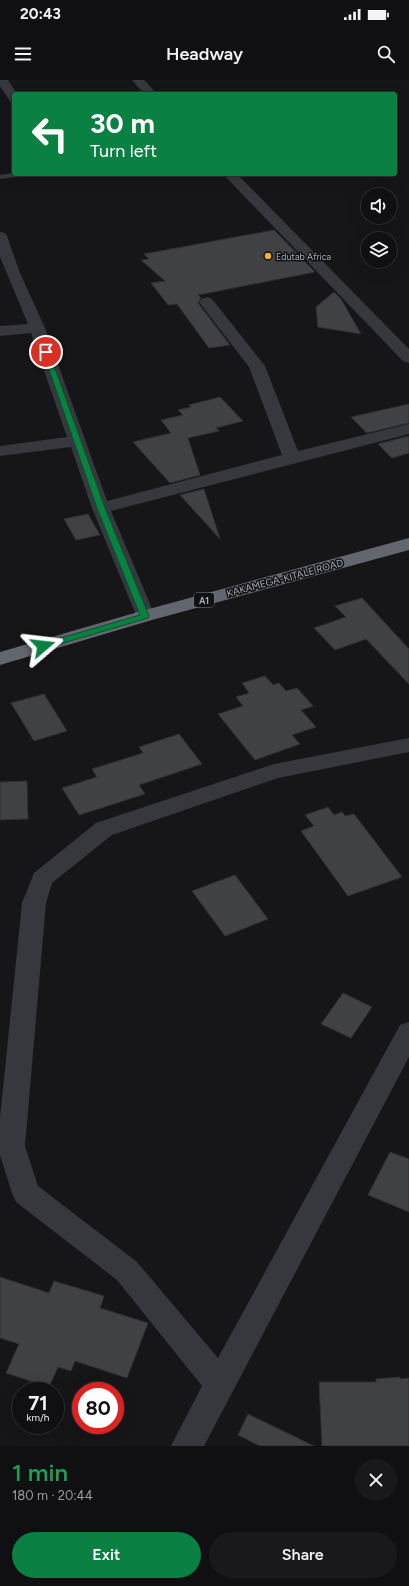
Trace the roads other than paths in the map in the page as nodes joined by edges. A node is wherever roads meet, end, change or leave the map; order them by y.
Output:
1 (2, 80) edge
2 (138, 80) edge
3 (149, 92) edge
4 (12, 95) edge
5 (12, 176) edge
6 (232, 176) edge
7 (0, 177) edge
8 (0, 236) edge
9 (207, 302) dead end
10 (37, 328) junction
11 (0, 331) edge
12 (409, 358) edge
13 (409, 429) edge
14 (77, 441) junction
15 (0, 451) edge
16 (292, 458) junction
17 (101, 508) junction
18 (409, 544) edge
19 (145, 616) junction
20 (0, 659) edge
21 (409, 745) edge
22 (409, 1032) edge
23 (221, 1385) junction
24 (187, 1446) edge

1 - 4 street
2 - 3 street
5 - 7 lane
6 - 12 street
8 - 10 street
9 - 16 street
10 - 11 street
10 - 14 street
13 - 16 street
14 - 15 street
14 - 17 street
16 - 17 street
17 - 19 street
18 - 19 highway, KAKAMEGA-KITALE ROAD / A1
19 - 20 highway, KAKAMEGA-KITALE ROAD / A1
21 - 23 street
22 - 23 street
23 - 24 street

